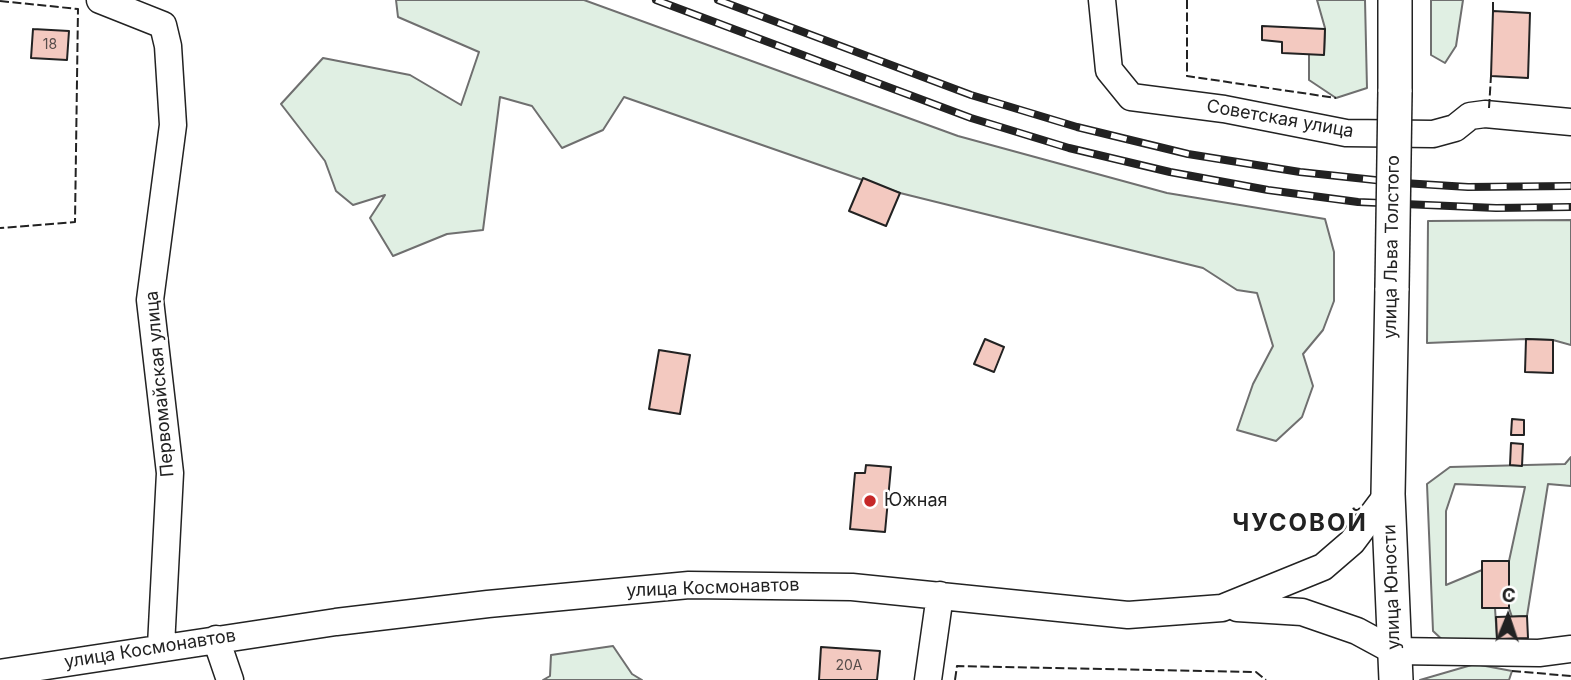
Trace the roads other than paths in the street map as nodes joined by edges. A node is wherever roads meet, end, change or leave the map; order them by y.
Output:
1 (100, 0) edge
2 (1102, 0) edge
3 (1395, 0) edge
4 (1571, 122) edge
5 (1388, 494) junction
6 (940, 595) junction
7 (1222, 608) junction
8 (216, 639) junction
9 (161, 646) junction
10 (1571, 649) edge
11 (1395, 666) edge
12 (0, 673) edge
13 (230, 680) edge
14 (928, 680) edge

1 - 9 street, Первомайская улица
2 - 4 street, Советская улица
3 - 5 main road, улица Льва Толстого, bridge
5 - 7 street, улица Космонавтов
5 - 11 main road, улица Юности
6 - 7 street, улица Космонавтов
6 - 8 street, улица Космонавтов
6 - 14 street
7 - 11 street
8 - 9 street, улица Космонавтов
8 - 13 street
9 - 12 street, улица Космонавтов
10 - 11 street

